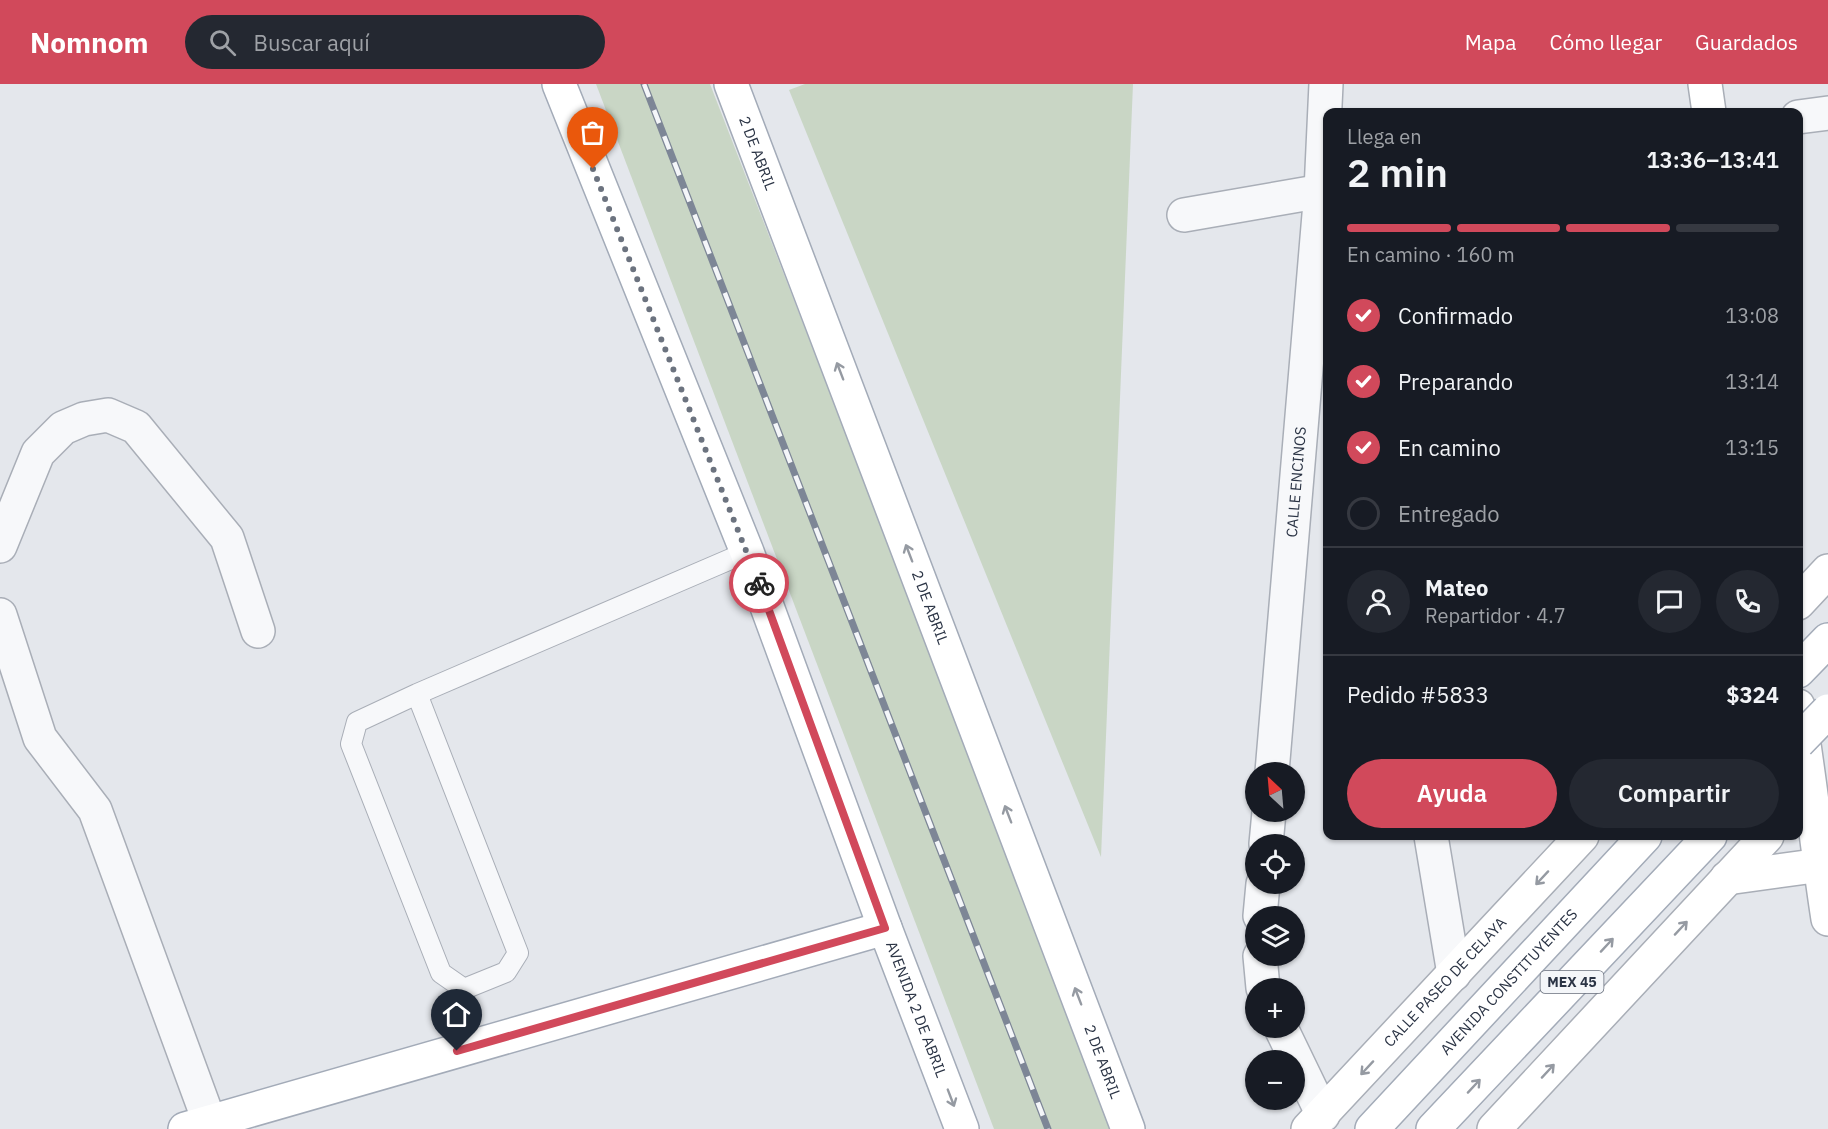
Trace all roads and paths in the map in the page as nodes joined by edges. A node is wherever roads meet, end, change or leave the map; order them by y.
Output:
1 (559, 84) edge
2 (731, 84) edge
3 (1326, 84) edge
4 (1705, 84) edge
5 (1326, 108) edge
6 (1708, 108) edge
7 (1828, 112) edge
8 (1803, 116) edge
9 (1323, 191) edge
10 (1323, 202) edge
11 (1184, 215) dead end
12 (0, 546) edge
13 (747, 552) junction
14 (1816, 575) edge
15 (1803, 595) edge
16 (0, 615) edge
17 (258, 631) dead end
18 (1828, 640) edge
19 (1803, 666) edge
20 (417, 694) junction
21 (1828, 711) edge
22 (1803, 733) edge
23 (1803, 737) edge
24 (1273, 762) edge
25 (1813, 787) edge
26 (1432, 840) edge
27 (1578, 840) edge
28 (1642, 840) edge
29 (1706, 840) edge
30 (1761, 840) edge
31 (1735, 859) edge
32 (1824, 865) edge
33 (1828, 919) edge
34 (885, 928) junction
35 (1454, 974) junction
36 (1285, 1038) edge
37 (1318, 1124) edge
38 (202, 1127) edge
39 (962, 1129) edge
40 (1128, 1129) edge
41 (1372, 1129) edge
42 (1433, 1129) edge
43 (1494, 1129) edge

1 - 13 main road, AVENIDA 2 DE ABRIL
40 -> 2 main road, 2 DE ABRIL
3 - 5 street, CALLE ENCINOS
4 - 6 main road
7 - 8 street
9 - 11 street
10 - 24 street, CALLE ENCINOS
12 - 17 street
13 - 20 lane
13 - 34 main road, AVENIDA 2 DE ABRIL
14 - 15 main road
16 - 38 street
18 - 19 main road
20 - 20 lane
21 - 23 main road, bridge
22 - 25 main road
25 - 32 main road
26 - 35 street
27 -> 35 main road, CALLE PASEO DE CELAYA
28 - 41 main road, AVENIDA CONSTITUYENTES / MEX 45
42 -> 29 main road, MEX 45
30 - 31 main road
31 - 32 main road
43 -> 31 main road
32 - 33 main road
34 - 38 main road
34 -> 39 main road, AVENIDA 2 DE ABRIL
35 -> 37 main road, CALLE PASEO DE CELAYA
36 - 37 street

